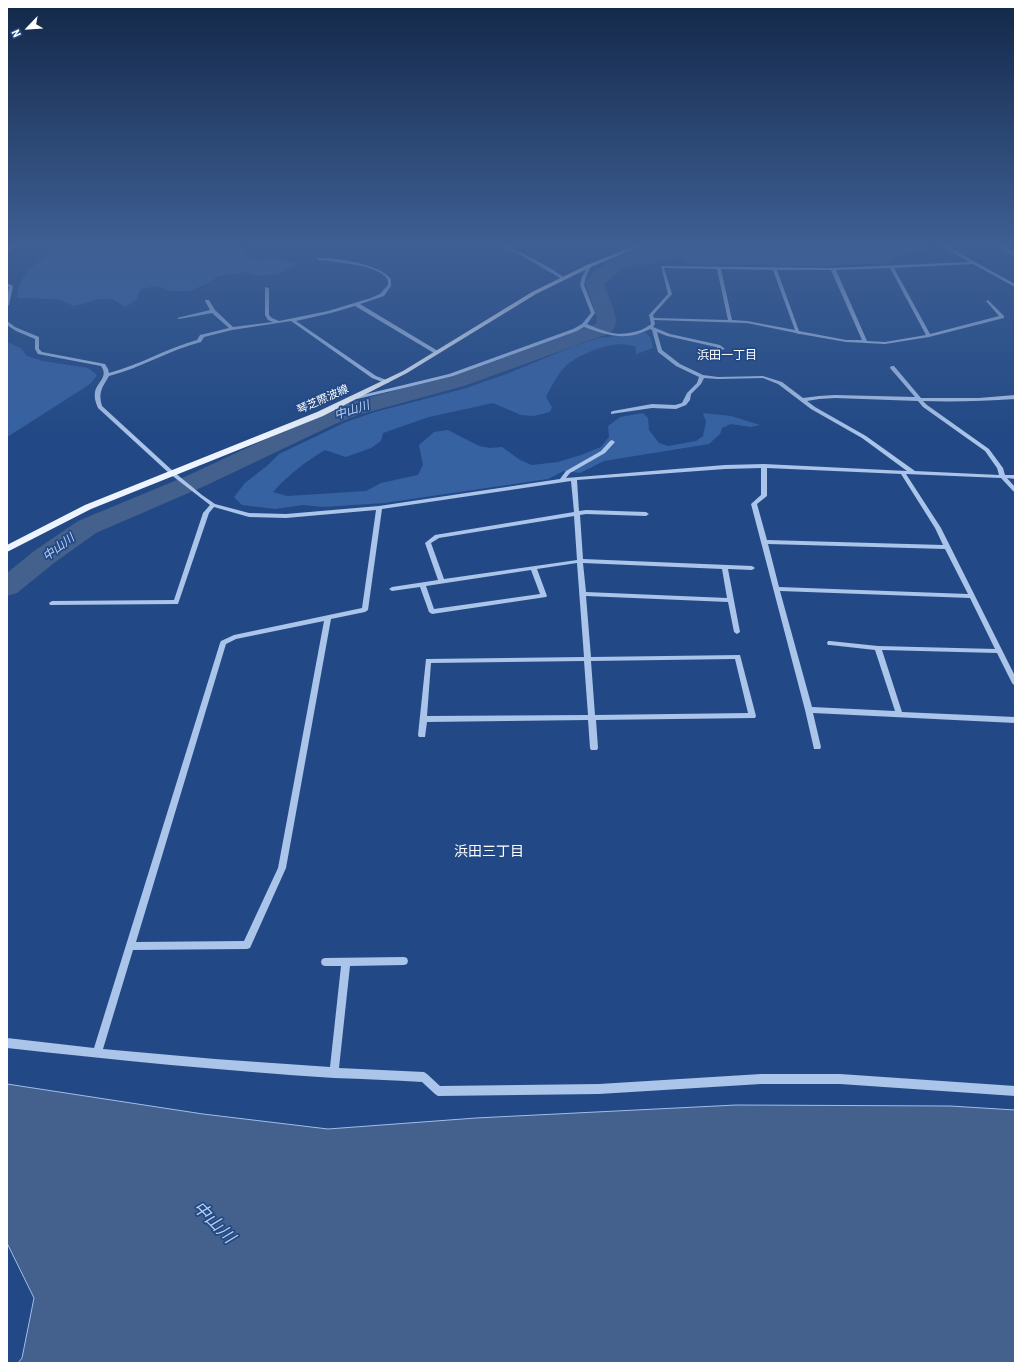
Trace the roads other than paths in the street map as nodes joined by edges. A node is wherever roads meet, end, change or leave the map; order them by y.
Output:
1 (212, 311) joint
2 (267, 311) edge
3 (333, 311) edge
4 (368, 311) edge
5 (504, 311) edge
6 (593, 311) edge
7 (655, 311) edge
8 (728, 311) edge
9 (790, 311) edge
10 (851, 311) edge
11 (916, 311) edge
12 (997, 311) edge
13 (179, 318) dead end
14 (651, 319) junction
15 (292, 320) junction
16 (730, 321) junction
17 (7, 322) edge
18 (278, 322) junction
19 (584, 325) junction
20 (652, 328) junction
21 (232, 329) junction
22 (798, 333) junction
23 (929, 336) junction
24 (865, 342) junction
25 (723, 349) dead end
26 (436, 352) junction
27 (892, 367) dead end
28 (107, 375) junction
29 (702, 376) junction
30 (387, 382) junction
31 (357, 397) junction
32 (1015, 397) edge
33 (918, 399) junction
34 (802, 400) junction
35 (613, 413) dead end
36 (612, 442) dead end
37 (764, 466) junction
38 (172, 473) junction
39 (903, 473) junction
40 (914, 473) junction
41 (1003, 477) junction
42 (1015, 477) edge
43 (574, 479) junction
44 (562, 481) junction
45 (1015, 490) edge
46 (213, 505) junction
47 (379, 508) junction
48 (646, 514) dead end
49 (576, 515) junction
50 (764, 542) junction
51 (947, 547) junction
52 (7, 549) edge
53 (580, 561) junction
54 (725, 567) junction
55 (534, 568) junction
56 (752, 568) dead end
57 (442, 582) junction
58 (423, 584) junction
59 (392, 589) dead end
60 (778, 589) junction
61 (582, 594) junction
62 (970, 596) junction
63 (731, 600) junction
64 (52, 603) dead end
65 (328, 617) junction
66 (737, 632) dead end
67 (830, 643) dead end
68 (878, 648) junction
69 (998, 651) junction
70 (587, 658) junction
71 (1015, 683) edge
72 (809, 710) junction
73 (898, 714) junction
74 (591, 717) junction
75 (424, 719) junction
76 (1015, 720) edge
77 (422, 735) dead end
78 (817, 747) dead end
79 (594, 748) dead end
80 (130, 946) junction
81 (404, 961) dead end
82 (325, 962) dead end
83 (346, 962) junction
84 (7, 1043) edge
85 (97, 1053) junction
86 (334, 1073) junction
87 (1015, 1091) edge

1 - 13 street
1 - 21 street
2 - 18 street
3 - 15 street
4 - 26 street
5 - 26 main road, 琴芝際波線
6 - 19 street
7 - 14 street
8 - 16 street
9 - 22 street
10 - 24 street
11 - 23 street
12 - 23 street
14 - 16 street
14 - 20 street
15 - 18 street
15 - 30 street
16 - 22 street
17 - 28 street
18 - 21 street
19 - 20 street
19 - 31 street
20 - 25 street
20 - 29 street
21 - 28 street
22 - 24 street
23 - 24 street
26 - 30 main road, 琴芝際波線
27 - 33 street
28 - 38 street
29 - 34 street
29 - 35 street
30 - 31 main road, 琴芝際波線
31 - 38 main road, 琴芝際波線
32 - 33 street
33 - 34 street
33 - 41 street
34 - 40 street
36 - 44 street
37 - 39 street
37 - 43 street
37 - 50 street
38 - 46 street
38 - 52 main road, 琴芝際波線
39 - 40 street
39 - 51 street
40 - 41 street
41 - 42 street
41 - 45 street
43 - 44 street
43 - 49 street
44 - 47 street
46 - 47 street
46 - 64 street
47 - 65 street
48 - 49 street
49 - 53 street
49 - 57 street
50 - 51 street
50 - 60 street
51 - 62 street
53 - 54 street
53 - 55 street
53 - 61 street
54 - 56 street
54 - 63 street
55 - 57 street
55 - 58 street
57 - 58 street
58 - 59 street
60 - 62 street
60 - 72 street
61 - 63 street
61 - 70 street
62 - 69 street
63 - 66 street
65 - 80 street
65 - 80 street
67 - 68 street
68 - 69 street
68 - 73 street
69 - 71 street
70 - 74 street
70 - 74 street
70 - 75 street
72 - 73 street
72 - 78 street
73 - 76 street
74 - 75 street
74 - 79 street
75 - 77 street
80 - 85 street
81 - 83 street
82 - 83 street
83 - 86 street
84 - 85 street
85 - 86 street
86 - 87 street

